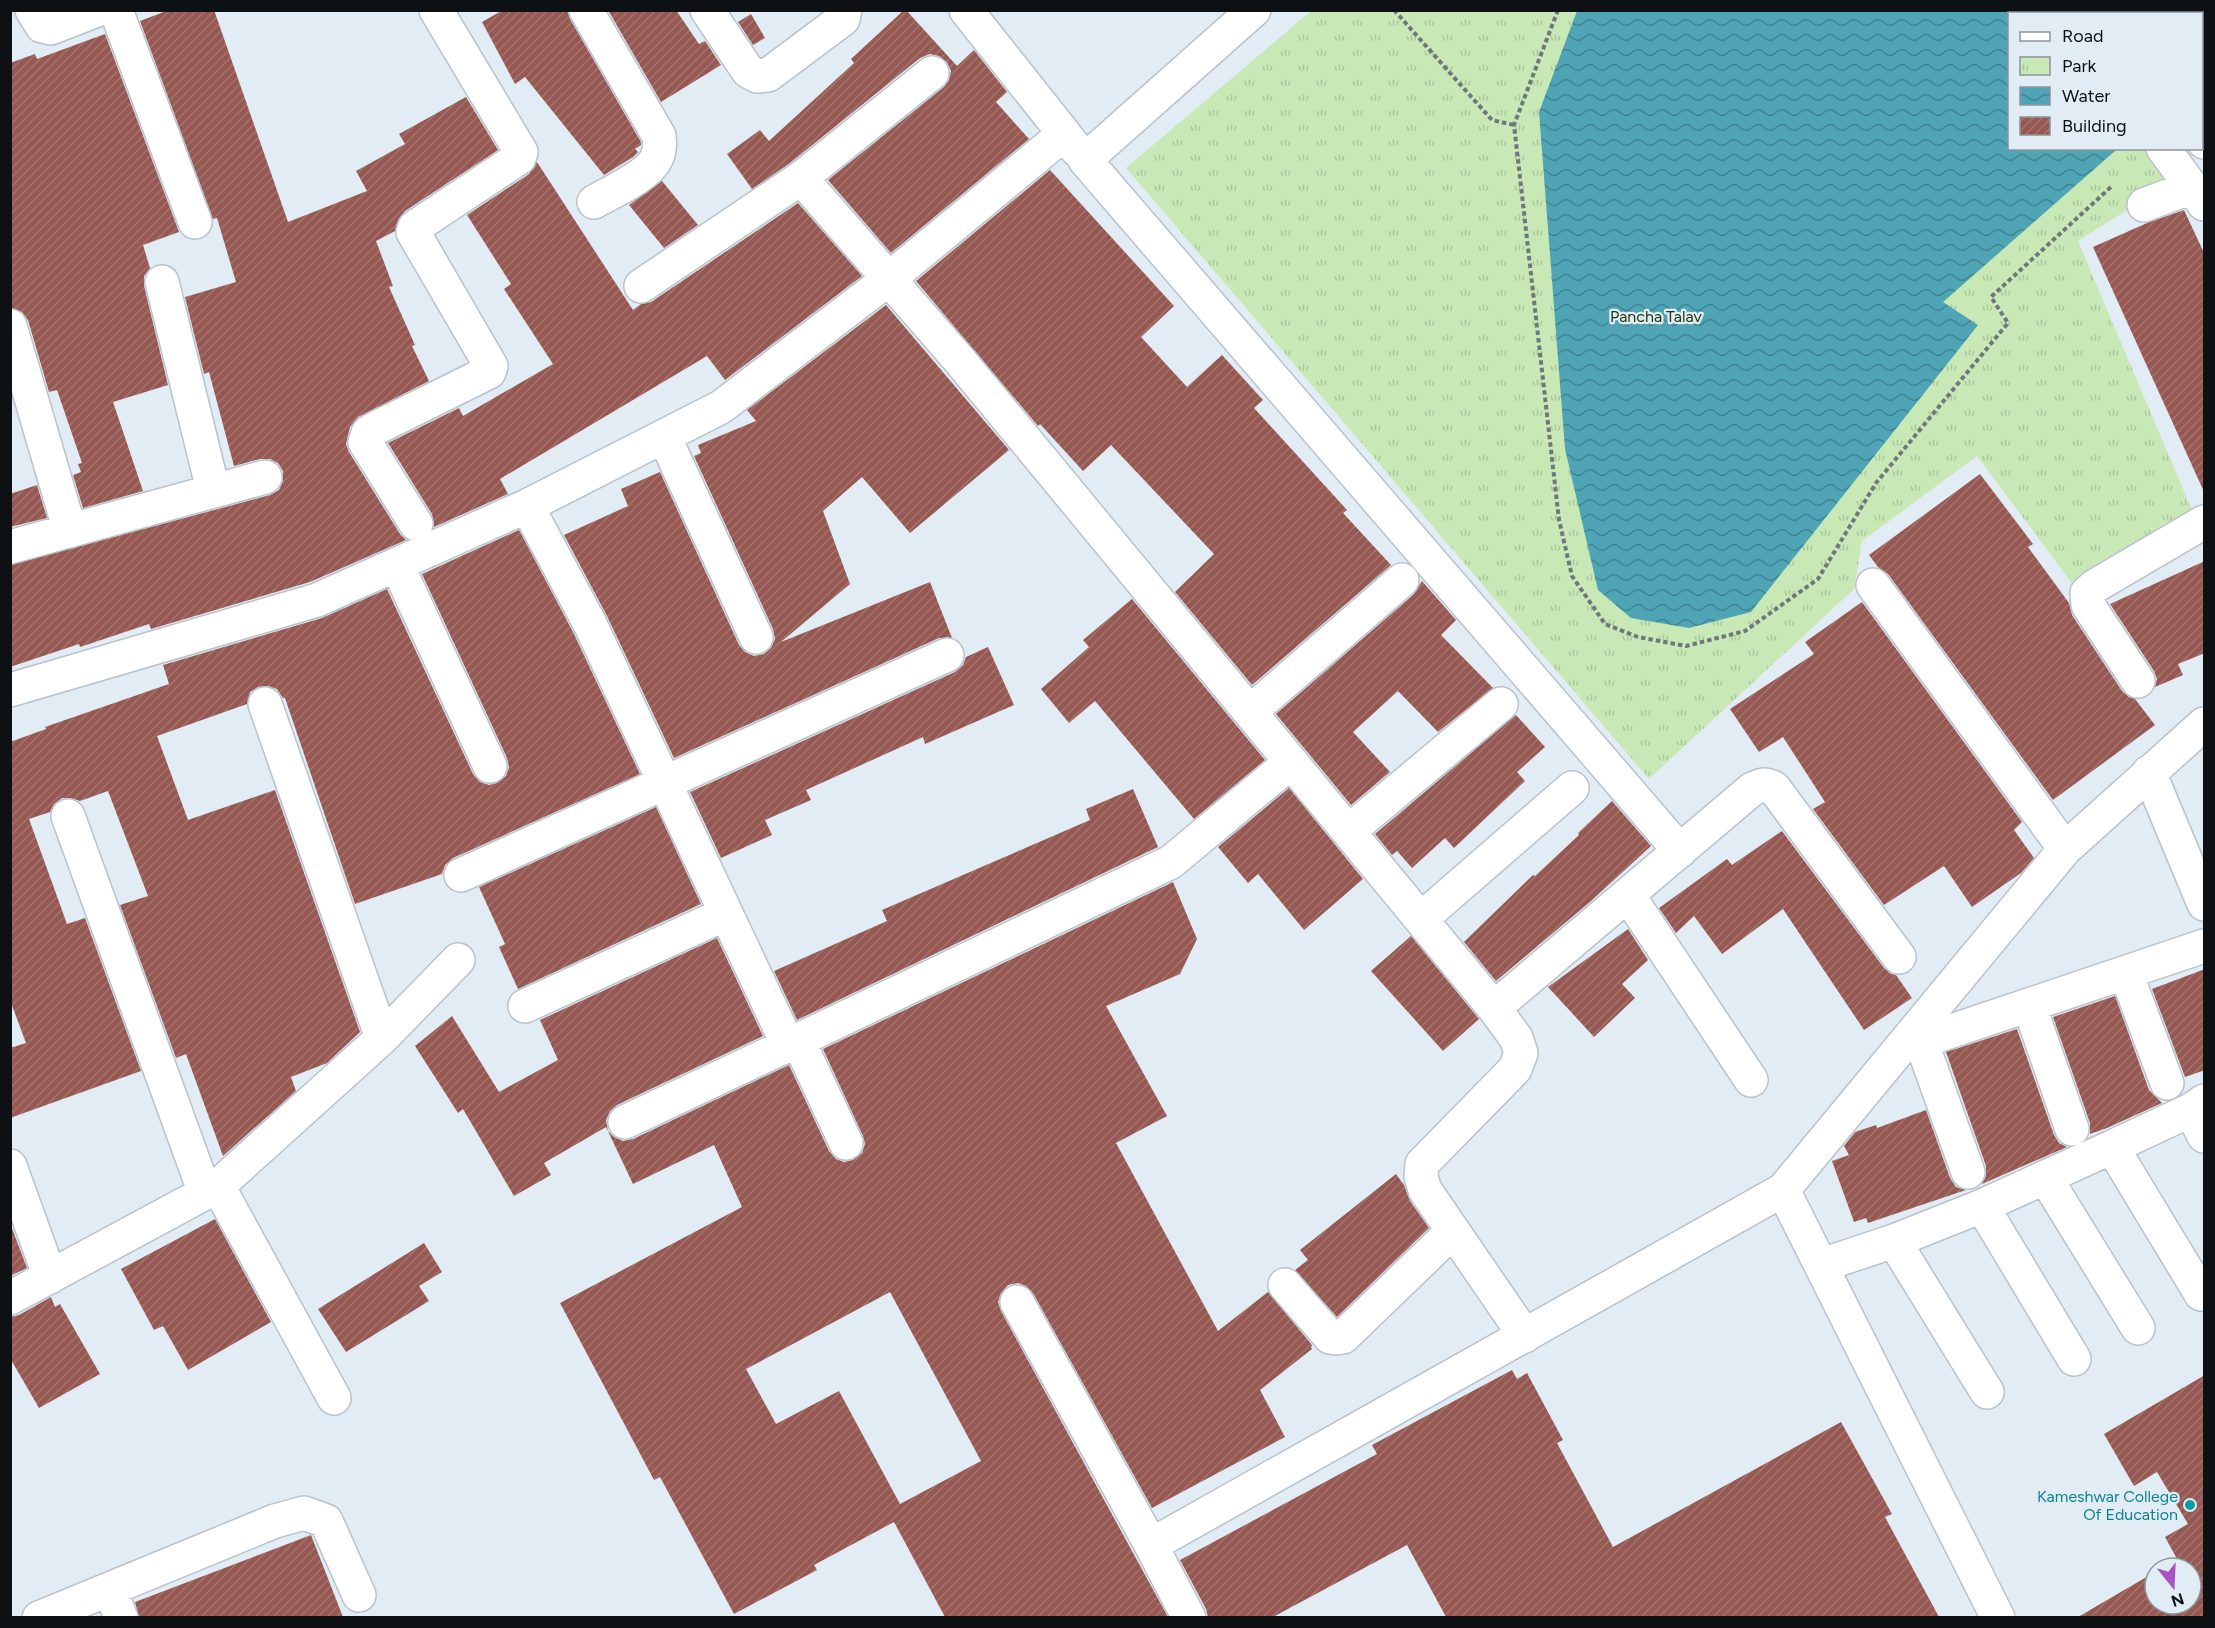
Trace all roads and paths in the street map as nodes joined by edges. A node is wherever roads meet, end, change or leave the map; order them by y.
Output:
1 (32, 10) edge
2 (97, 10) edge
3 (116, 10) edge
4 (436, 10) edge
5 (586, 10) edge
6 (707, 10) edge
7 (845, 10) edge
8 (966, 10) edge
9 (1254, 10) edge
10 (1394, 10) edge
11 (1558, 10) edge
12 (932, 73) dead end
13 (1515, 125) junction
14 (1064, 134) junction
15 (2164, 150) edge
16 (1085, 160) junction
17 (801, 178) junction
18 (2119, 180) dead end
19 (2198, 195) edge
20 (594, 202) dead end
21 (2144, 205) dead end
22 (195, 222) dead end
23 (890, 278) junction
24 (162, 282) dead end
25 (641, 286) dead end
26 (10, 326) edge
27 (664, 436) junction
28 (265, 477) dead end
29 (213, 490) junction
30 (527, 506) junction
31 (416, 524) dead end
32 (2204, 524) edge
33 (70, 531) junction
34 (10, 547) edge
35 (397, 565) junction
36 (1402, 580) dead end
37 (1873, 585) dead end
38 (756, 637) dead end
39 (947, 655) dead end
40 (2138, 681) dead end
41 (10, 690) edge
42 (264, 704) dead end
43 (1501, 704) dead end
44 (1250, 712) junction
45 (2205, 724) edge
46 (1291, 762) junction
47 (490, 766) dead end
48 (2150, 772) junction
49 (664, 784) junction
50 (1572, 788) dead end
51 (68, 816) dead end
52 (1349, 831) junction
53 (2065, 849) junction
54 (1680, 851) junction
55 (461, 875) dead end
56 (1628, 895) junction
57 (2205, 904) edge
58 (725, 914) junction
59 (1421, 919) junction
60 (2205, 946) edge
61 (1899, 957) dead end
62 (458, 960) dead end
63 (2126, 973) junction
64 (2029, 1005) junction
65 (525, 1006) dead end
66 (1494, 1008) junction
67 (382, 1038) junction
68 (793, 1043) junction
69 (1911, 1045) junction
70 (1751, 1080) dead end
71 (2167, 1083) dead end
72 (2200, 1116) edge
73 (625, 1122) dead end
74 (2072, 1129) dead end
75 (846, 1143) dead end
76 (2112, 1147) junction
77 (10, 1166) edge
78 (1968, 1172) dead end
79 (2045, 1178) junction
80 (212, 1189) junction
81 (1784, 1190) junction
82 (1982, 1206) junction
83 (1454, 1231) junction
84 (1894, 1241) junction
85 (1822, 1265) junction
86 (50, 1277) junction
87 (1285, 1285) dead end
88 (2201, 1294) dead end
89 (10, 1298) edge
90 (1017, 1302) dead end
91 (2138, 1328) dead end
92 (1525, 1336) junction
93 (2074, 1359) dead end
94 (1987, 1392) dead end
95 (334, 1398) dead end
96 (1151, 1545) junction
97 (359, 1595) dead end
98 (116, 1603) edge
99 (39, 1617) edge
100 (1189, 1617) edge
101 (1998, 1617) edge

1 - 2 street
3 - 22 street
4 - 31 street
5 - 20 street
6 - 7 street
8 - 14 street
9 - 16 street
10 - 13 path
11 - 13 path
12 - 17 street
13 - 18 path
14 - 16 street
14 - 23 street
15 - 19 street
16 - 54 street
17 - 23 street
17 - 25 street
19 - 21 street
23 - 27 street
23 - 44 street
24 - 29 street
26 - 33 street
27 - 30 street
27 - 38 street
28 - 29 street
29 - 33 street
30 - 35 street
30 - 49 street
32 - 40 street
33 - 34 street
35 - 41 street
35 - 47 street
36 - 44 street
37 - 53 street
39 - 49 street
42 - 67 street
43 - 52 street
44 - 46 street
45 - 48 street
46 - 52 street
46 - 68 street
48 - 53 street
48 - 57 street
49 - 55 street
49 - 58 street
50 - 59 street
51 - 80 street
52 - 59 street
53 - 69 street
54 - 56 street
54 - 61 street
56 - 66 street
56 - 70 street
58 - 65 street
58 - 68 street
59 - 66 street
60 - 63 street
62 - 67 street
63 - 64 street
63 - 71 street
64 - 69 street
64 - 74 street
66 - 83 street
67 - 80 street
68 - 73 street
68 - 75 street
69 - 78 street
69 - 81 street
72 - 76 street
76 - 79 street
76 - 88 street
77 - 86 street
79 - 82 street
79 - 91 street
80 - 86 street
80 - 95 street
81 - 85 street
81 - 92 street
82 - 84 street
82 - 93 street
83 - 87 street
83 - 92 street
84 - 85 street
84 - 94 street
85 - 101 street
86 - 89 street
90 - 96 street
92 - 96 street
96 - 100 street
97 - 98 street
98 - 99 street

